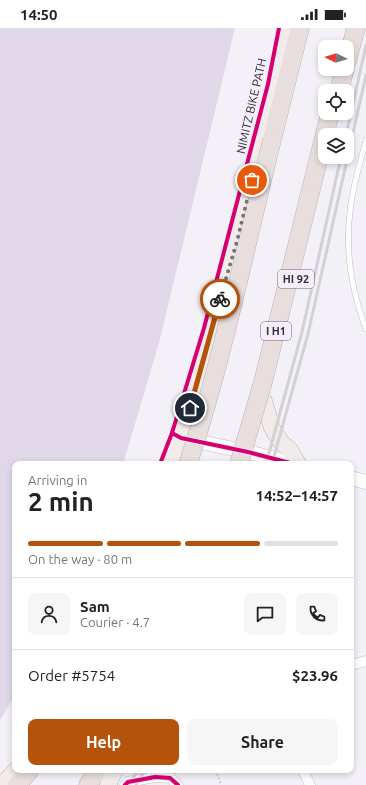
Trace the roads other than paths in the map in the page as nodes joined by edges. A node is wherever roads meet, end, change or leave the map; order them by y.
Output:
1 (290, 28) edge
2 (300, 28) edge
3 (350, 28) edge
4 (357, 28) edge
5 (347, 40) edge
6 (353, 40) edge
7 (344, 84) edge
8 (329, 120) edge
9 (272, 140) junction
10 (366, 140) edge
11 (318, 164) edge
12 (324, 164) edge
13 (309, 197) junction
14 (366, 329) edge
15 (264, 401) junction
16 (181, 438) junction
17 (244, 460) edge
18 (172, 461) edge
19 (189, 461) edge
20 (256, 461) edge
21 (296, 461) edge
22 (354, 479) edge
23 (366, 482) edge
24 (366, 661) edge
25 (354, 665) edge
26 (13, 773) edge
27 (27, 773) edge
28 (37, 773) edge
29 (95, 773) edge
30 (106, 773) edge
31 (114, 773) edge
32 (174, 773) edge
33 (304, 773) edge
34 (2, 785) edge
35 (17, 785) edge
36 (29, 785) edge
37 (88, 785) edge
38 (100, 785) edge
39 (108, 785) edge
40 (125, 785) edge
41 (178, 785) edge
42 (183, 785) edge
43 (310, 785) edge

1 - 9 highway
1 - 16 main road
2 - 9 highway
3 - 5 highway
4 - 6 highway
4 - 7 main road
8 - 13 highway, I H1
9 - 19 highway, bridge
10 - 14 lane
11 - 13 highway
12 - 15 main road, HI 92
13 - 17 highway, I H1, bridge
15 - 17 main road, HI 92
15 - 21 main road
16 - 17 street
16 - 18 main road
17 - 20 street
22 - 23 street
24 - 25 street
26 - 34 main road
27 - 35 highway
28 - 36 highway
29 - 37 highway
30 - 38 highway
31 - 39 main road
32 - 42 street
33 - 43 street
40 - 41 street

